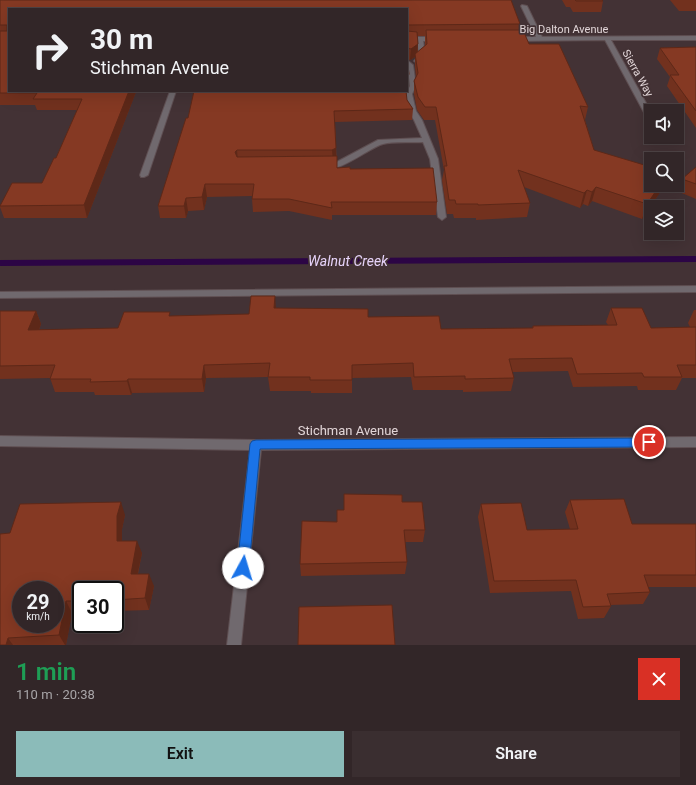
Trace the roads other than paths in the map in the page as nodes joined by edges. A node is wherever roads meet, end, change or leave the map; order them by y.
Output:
1 (524, 6) dead end
2 (696, 38) edge
3 (408, 39) edge
4 (420, 39) junction
5 (443, 39) edge
6 (510, 39) edge
7 (540, 39) junction
8 (607, 39) junction
9 (409, 64) edge
10 (173, 92) edge
11 (644, 105) edge
12 (426, 140) junction
13 (318, 166) edge
14 (144, 175) dead end
15 (442, 217) dead end
16 (696, 289) edge
17 (0, 295) edge
18 (0, 442) edge
19 (696, 442) edge
20 (256, 444) junction
21 (234, 645) edge

1 - 7 street
2 - 8 street, Big Dalton Avenue
3 - 4 street
4 - 5 street
4 - 9 street
6 - 7 street, Big Dalton Avenue
7 - 8 street, Big Dalton Avenue
8 - 11 street, Sierra Way
9 - 12 street
10 - 14 street
12 - 13 street
12 - 15 street
16 - 17 street
18 - 20 street, Stichman Avenue
19 - 20 street, Stichman Avenue
20 - 21 street

